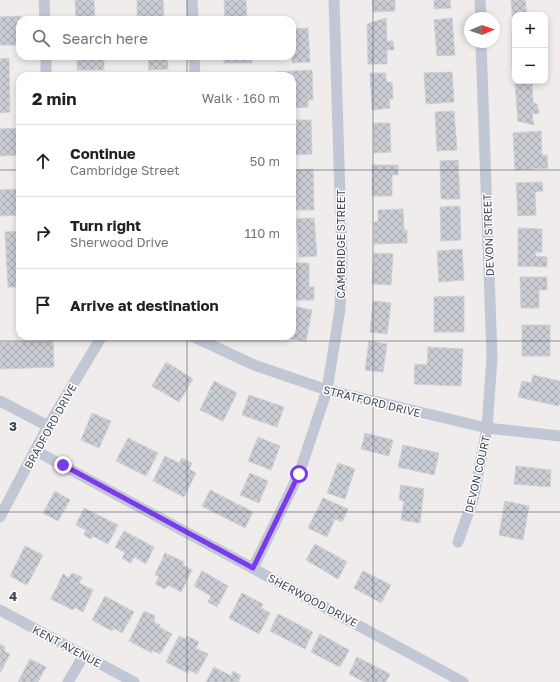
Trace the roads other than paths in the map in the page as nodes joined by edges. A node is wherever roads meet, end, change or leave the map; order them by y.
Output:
1 (44, 0) edge
2 (192, 0) edge
3 (334, 0) edge
4 (480, 0) edge
5 (481, 12) edge
6 (45, 16) edge
7 (193, 16) edge
8 (481, 48) edge
9 (46, 60) edge
10 (194, 60) edge
11 (46, 72) edge
12 (195, 72) edge
13 (100, 340) edge
14 (201, 340) edge
15 (327, 390) junction
16 (0, 401) edge
17 (48, 426) junction
18 (487, 428) junction
19 (560, 436) edge
20 (36, 451) junction
21 (0, 516) edge
22 (458, 542) dead end
23 (253, 568) junction
24 (0, 610) edge
25 (84, 655) junction
26 (68, 682) edge
27 (134, 682) edge
28 (463, 682) edge

1 - 6 street
2 - 7 street
3 - 15 street, CAMBRIDGE STREET
4 - 5 street
8 - 18 street, DEVON STREET
9 - 11 street
10 - 12 street
13 - 17 street, BRADFORD DRIVE
14 - 15 street, STRATFORD DRIVE
15 - 18 street, STRATFORD DRIVE
15 - 23 street, CAMBRIDGE STREET
16 - 17 street
17 - 20 street, BRADFORD DRIVE
18 - 19 street, STRATFORD DRIVE
18 - 22 street, DEVON COURT
20 - 21 street, BRADFORD DRIVE
20 - 23 street, SHERWOOD DRIVE
23 - 28 street, SHERWOOD DRIVE
24 - 25 street, KENT AVENUE
25 - 26 street
25 - 27 street, KENT AVENUE

